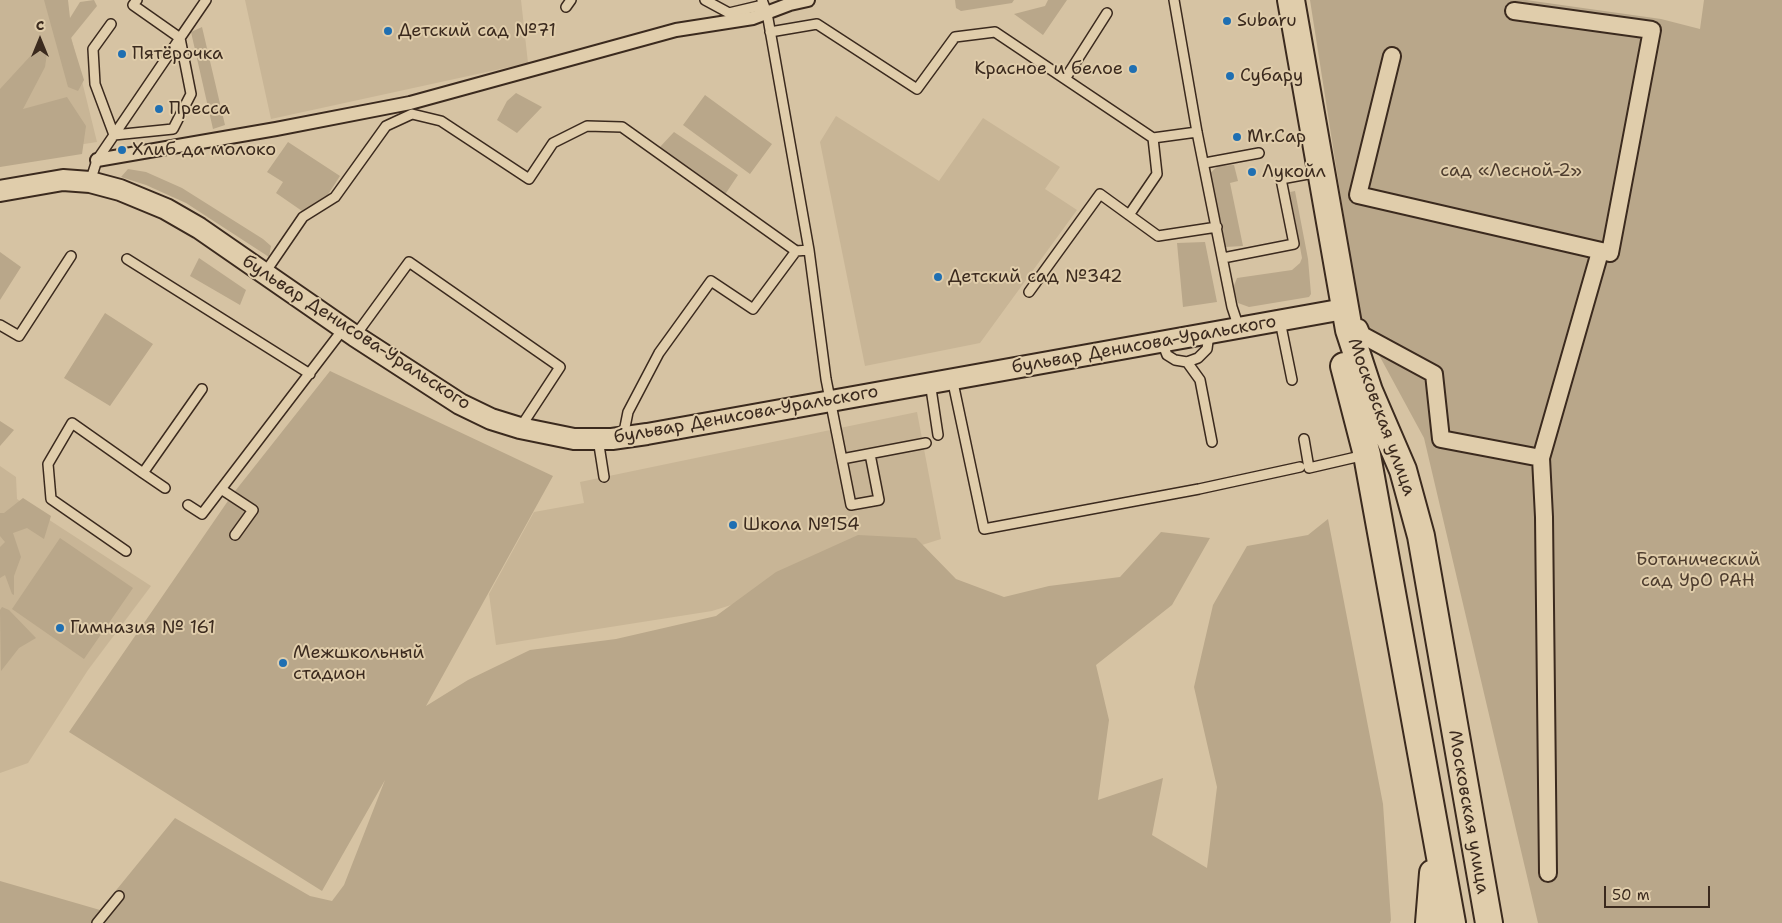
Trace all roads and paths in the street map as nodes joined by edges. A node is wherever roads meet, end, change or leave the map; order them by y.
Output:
1 (137, 0) edge
2 (206, 0) edge
3 (705, 0) edge
4 (808, 0) edge
5 (1174, 0) edge
6 (1273, 0) edge
7 (1291, 0) edge
8 (764, 6) edge
9 (1514, 11) dead end
10 (1108, 13) dead end
11 (111, 24) dead end
12 (770, 32) junction
13 (180, 38) junction
14 (1392, 56) dead end
15 (1065, 79) junction
16 (1197, 132) junction
17 (114, 135) junction
18 (1153, 138) junction
19 (1259, 153) dead end
20 (96, 160) junction
21 (1205, 162) junction
22 (1308, 174) junction
23 (90, 182) junction
24 (0, 191) edge
25 (1129, 215) junction
26 (1217, 227) junction
27 (809, 250) junction
28 (796, 251) junction
29 (1600, 252) junction
30 (71, 256) dead end
31 (1223, 258) junction
32 (127, 259) dead end
33 (264, 274) junction
34 (1029, 292) dead end
35 (1342, 317) junction
36 (1280, 322) junction
37 (0, 325) edge
38 (1239, 328) junction
39 (350, 332) junction
40 (1209, 334) junction
41 (1162, 342) junction
42 (1187, 362) junction
43 (310, 374) junction
44 (952, 378) junction
45 (1292, 380) dead end
46 (930, 382) junction
47 (202, 389) dead end
48 (831, 402) junction
49 (520, 428) junction
50 (938, 434) dead end
51 (623, 437) junction
52 (598, 439) junction
53 (1304, 439) dead end
54 (1212, 442) dead end
55 (926, 443) dead end
56 (870, 454) junction
57 (1367, 454) junction
58 (1541, 458) junction
59 (842, 459) junction
60 (1300, 467) dead end
61 (143, 473) junction
62 (604, 477) dead end
63 (166, 488) dead end
64 (221, 489) junction
65 (188, 505) dead end
66 (235, 535) dead end
67 (126, 551) dead end
68 (1436, 834) junction
69 (1548, 873) dead end
70 (119, 896) dead end
71 (97, 923) edge
72 (1429, 923) edge
73 (1452, 923) edge
74 (1489, 923) edge

1 - 13 lane
2 - 13 lane
3 - 8 lane
4 - 8 street
5 - 16 lane
6 - 22 main road, Московская улица
7 - 35 main road, Московская улица
8 - 12 lane
8 - 20 street
9 - 29 street
10 - 15 lane
11 - 17 lane
12 - 15 lane
12 - 27 lane
13 - 17 lane
13 - 17 lane
14 - 29 street
15 - 18 lane
16 - 18 lane
16 - 21 lane
17 - 20 lane
18 - 25 lane
19 - 21 lane
20 - 23 lane
21 - 26 lane
22 - 31 lane
22 - 35 main road, Московская улица
23 - 24 street, бульвар Денисова-Уральского
23 - 33 street, бульвар Денисова-Уральского
25 - 26 lane
25 - 34 lane
26 - 31 lane
27 - 28 lane
27 - 48 lane
28 - 33 lane
28 - 51 lane
29 - 58 street
30 - 37 lane
31 - 38 lane
32 - 43 lane
33 - 39 street, бульвар Денисова-Уральского
35 - 36 street, бульвар Денисова-Уральского
35 - 57 main road, Московская улица
35 - 58 street
35 - 74 main road, Московская улица
36 - 38 street, бульвар Денисова-Уральского
36 - 45 lane
38 - 40 street, бульвар Денисова-Уральского
39 - 43 lane
39 - 49 street, бульвар Денисова-Уральского
39 - 49 lane
40 - 41 street, бульвар Денисова-Уральского
40 - 42 lane
41 - 42 lane
41 - 44 street, бульвар Денисова-Уральского
42 - 54 lane
43 - 64 lane
44 - 46 street, бульвар Денисова-Уральского
44 - 60 lane
46 - 48 street, бульвар Денисова-Уральского
46 - 50 lane
47 - 61 lane
48 - 51 street, бульвар Денисова-Уральского
48 - 59 lane
49 - 52 street, бульвар Денисова-Уральского
51 - 52 street, бульвар Денисова-Уральского
52 - 62 lane
53 - 57 lane
55 - 56 lane
56 - 59 lane
56 - 59 lane
57 - 68 main road, Московская улица
58 - 69 street
61 - 63 lane
61 - 67 lane
64 - 65 lane
64 - 66 lane
68 - 72 main road
68 - 73 main road, Московская улица
70 - 71 lane

